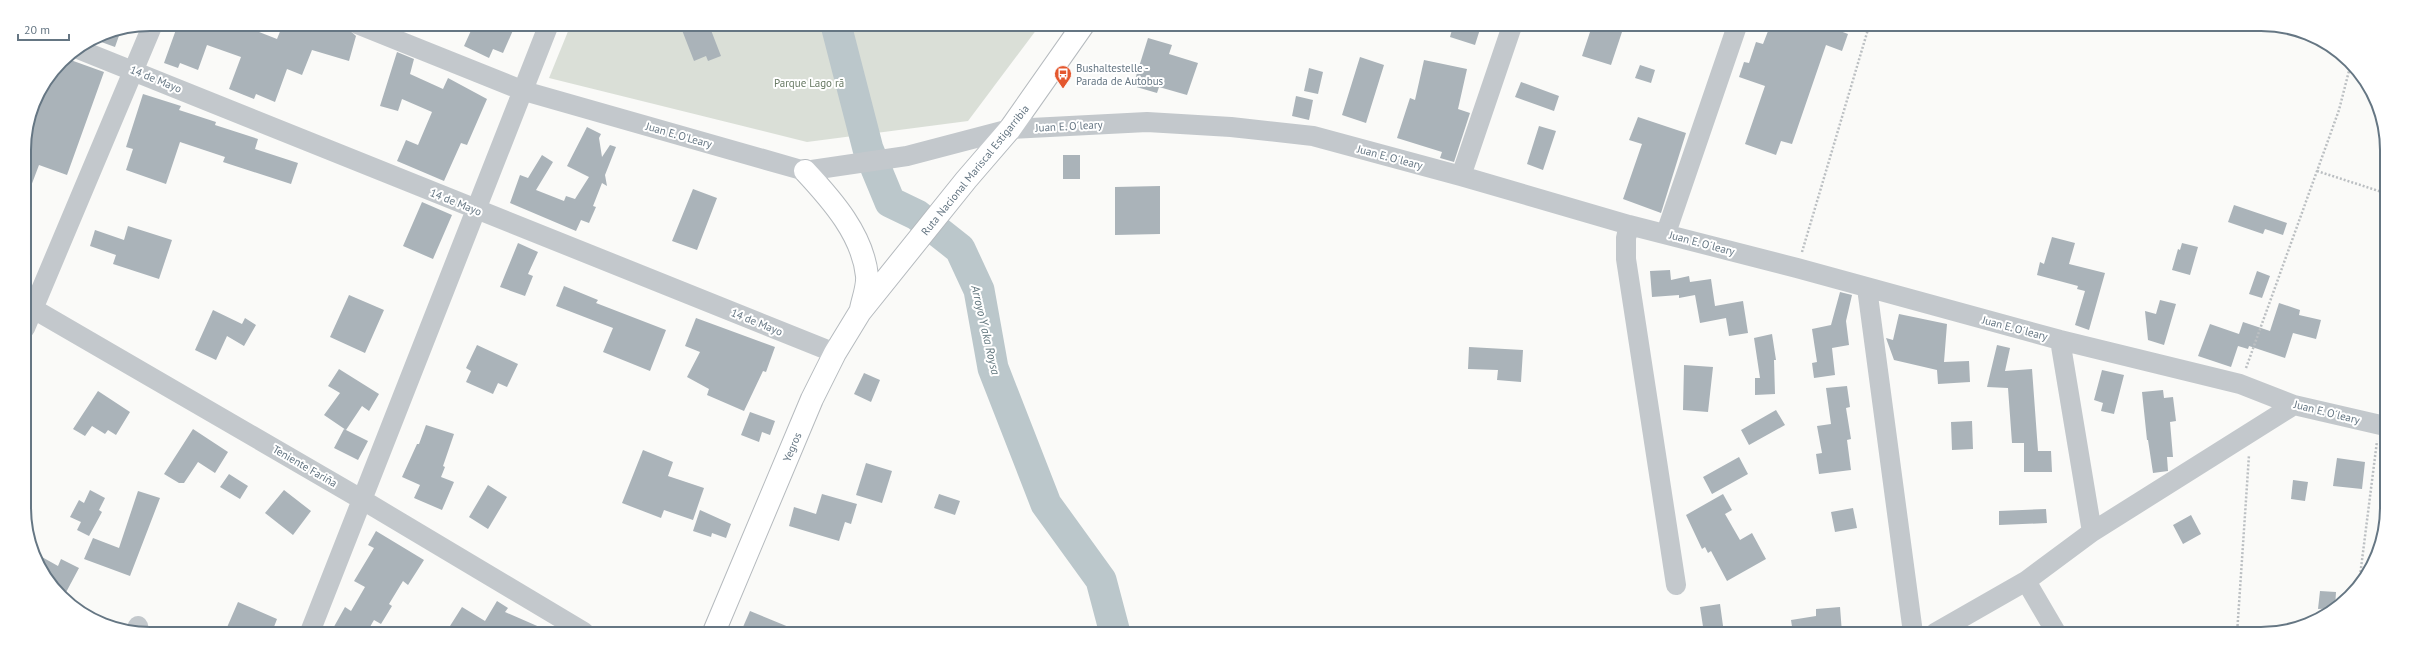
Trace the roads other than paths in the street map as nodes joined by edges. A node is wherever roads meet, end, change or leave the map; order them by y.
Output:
1 (150, 31) edge
2 (374, 31) edge
3 (546, 31) edge
4 (1079, 31) edge
5 (1510, 31) edge
6 (1735, 31) edge
7 (84, 51) edge
8 (135, 71) junction
9 (524, 91) junction
10 (1010, 129) junction
11 (805, 172) junction
12 (1461, 176) junction
13 (475, 210) junction
14 (1629, 225) junction
15 (1666, 233) junction
16 (892, 274) joint
17 (1867, 288) junction
18 (31, 302) edge
19 (31, 307) edge
20 (860, 312) junction
21 (2060, 340) junction
22 (834, 353) junction
23 (2294, 405) junction
24 (2380, 425) edge
25 (361, 499) junction
26 (2092, 532) junction
27 (2026, 581) junction
28 (1676, 584) dead end
29 (312, 627) edge
30 (576, 627) edge
31 (716, 627) edge
32 (1912, 627) edge
33 (1946, 627) edge
34 (2053, 627) edge

1 - 8 street
2 - 9 street, Juan E. O'Leary
3 - 9 street
4 - 10 main road, Ruta Nacional Mariscal Estigarribia
5 - 12 street
6 - 15 street
7 - 8 street, 14 de Mayo
8 - 13 street, 14 de Mayo
8 - 18 street
9 - 11 street, Juan E. O'Leary
9 - 13 street
10 - 11 street, Juan E. O'Leary
10 - 12 street, Juan E. O´leary
10 - 16 main road, Ruta Nacional Mariscal Estigarribia
11 - 20 main road
12 - 14 street, Juan E. O´leary
13 - 22 street, 14 de Mayo
13 - 25 street
14 - 15 street, Juan E. O´leary
14 - 28 street
15 - 17 street, Juan E. O´leary
16 - 20 main road, Yegros
17 - 21 street, Juan E. O´leary
17 - 32 street
19 - 25 street, Teniente Fariña
20 - 22 main road, Yegros
21 - 23 street, Juan E. O´leary
21 - 26 street
22 - 31 main road, Yegros
23 - 24 street, Juan E. O´leary
23 - 26 street
25 - 29 street
25 - 30 street, Teniente Fariña
26 - 27 street
27 - 33 street
27 - 34 street

